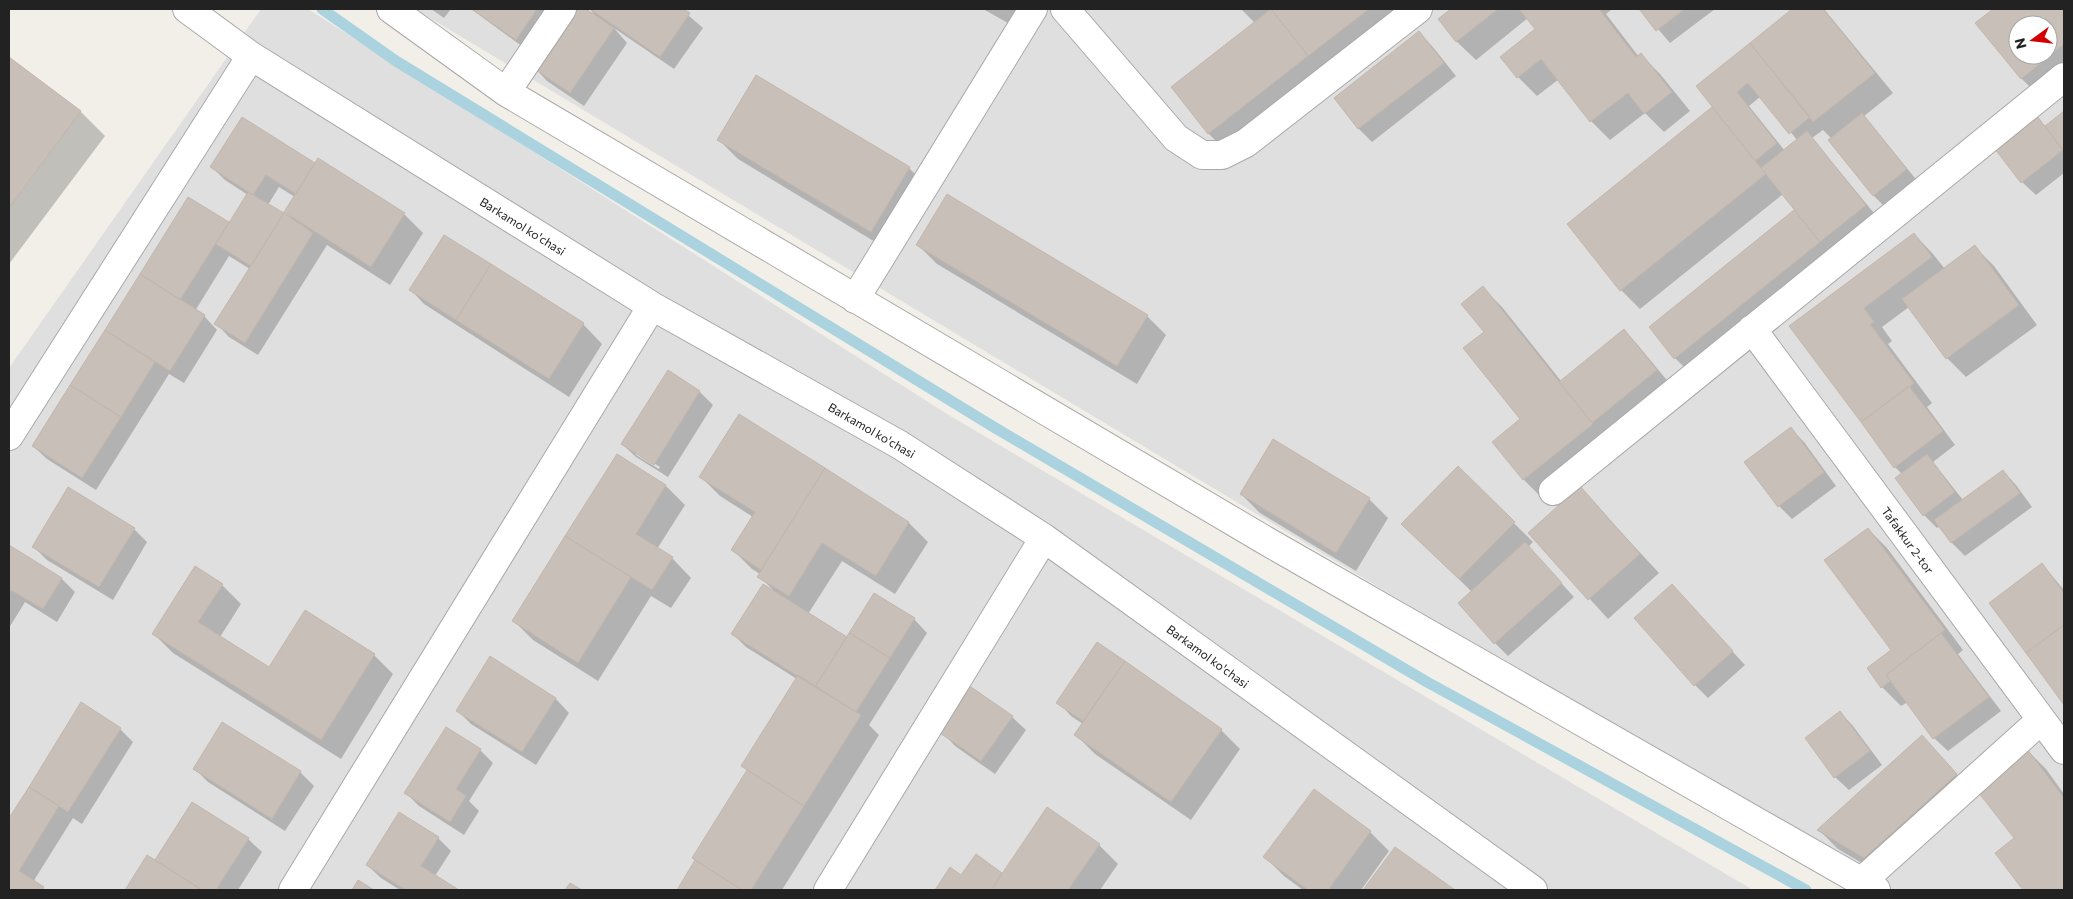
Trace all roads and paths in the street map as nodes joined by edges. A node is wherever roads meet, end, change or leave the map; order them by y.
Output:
1 (187, 9) edge
2 (391, 9) edge
3 (562, 9) edge
4 (1033, 9) edge
5 (1065, 9) edge
6 (1418, 9) edge
7 (251, 56) junction
8 (2064, 77) edge
9 (506, 92) junction
10 (855, 299) junction
11 (652, 306) junction
12 (1752, 329) junction
13 (9, 436) edge
14 (1553, 491) dead end
15 (1044, 538) junction
16 (2041, 720) junction
17 (2064, 750) edge
18 (1868, 886) edge
19 (293, 890) edge
20 (828, 890) edge
21 (1533, 890) edge

1 - 7 street, Barkamol ko'chasi
2 - 9 street
3 - 9 street
4 - 10 street
5 - 6 street
7 - 11 street, Barkamol ko'chasi
7 - 13 street
8 - 12 street
9 - 10 street
10 - 18 street
11 - 15 street, Barkamol ko'chasi
11 - 19 street
12 - 14 street
12 - 16 street, Tafakkur 2-tor
15 - 20 street
15 - 21 street, Barkamol ko'chasi
16 - 17 street, Tafakkur 2-tor
16 - 18 street

